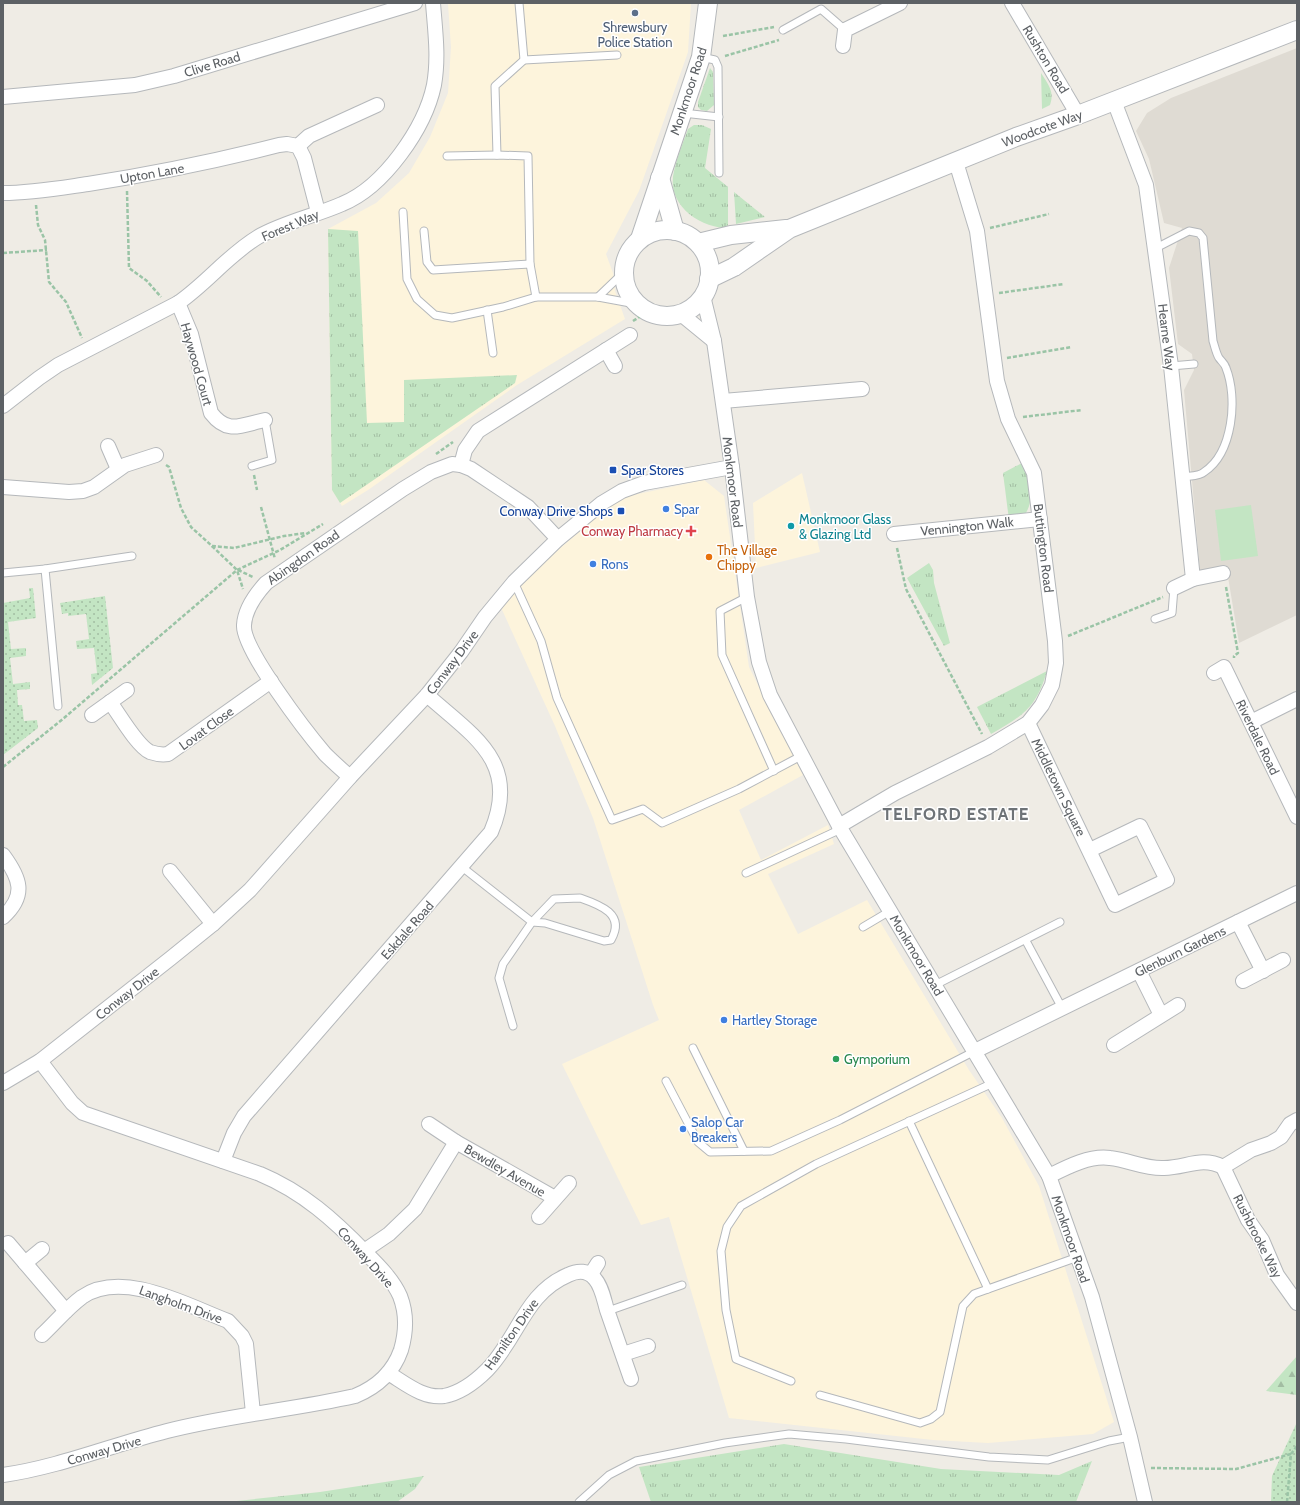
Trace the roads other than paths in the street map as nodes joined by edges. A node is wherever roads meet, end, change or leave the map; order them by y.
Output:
1 (416, 3) edge
2 (433, 3) edge
3 (519, 3) edge
4 (708, 3) edge
5 (900, 3) edge
6 (1012, 3) edge
7 (783, 30) road end
8 (845, 30) junction
9 (1297, 30) edge
10 (843, 46) dead end
11 (617, 55) dead end
12 (701, 57) junction
13 (524, 60) junction
14 (3, 97) edge
15 (1114, 101) junction
16 (377, 105) dead end
17 (682, 112) junction
18 (1078, 115) junction
19 (718, 117) junction
20 (298, 146) junction
21 (497, 154) junction
22 (447, 156) dead end
23 (956, 162) junction
24 (719, 173) dead end
25 (660, 178) junction
26 (3, 193) edge
27 (318, 212) junction
28 (403, 212) dead end
29 (789, 229) junction
30 (675, 231) junction
31 (424, 232) dead end
32 (640, 239) junction
33 (698, 243) junction
34 (1156, 248) junction
35 (530, 264) junction
36 (623, 274) junction
37 (709, 279) junction
38 (703, 296) junction
39 (536, 297) junction
40 (598, 297) junction
41 (173, 306) junction
42 (487, 310) junction
43 (639, 312) junction
44 (681, 314) junction
45 (630, 335) dead end
46 (714, 341) junction
47 (606, 350) junction
48 (494, 353) dead end
49 (1194, 364) dead end
50 (615, 366) dead end
51 (1171, 366) junction
52 (862, 389) dead end
53 (723, 401) junction
54 (3, 406) edge
55 (264, 420) joint
56 (108, 446) dead end
57 (156, 455) road end
58 (461, 465) junction
59 (252, 466) road end
60 (732, 467) junction
61 (118, 469) junction
62 (1184, 476) junction
63 (3, 487) edge
64 (1040, 519) junction
65 (894, 534) road end
66 (558, 539) junction
67 (132, 556) dead end
68 (45, 569) junction
69 (3, 573) edge
70 (1223, 573) road end
71 (1193, 579) junction
72 (514, 582) junction
73 (1173, 590) joint
74 (747, 597) junction
75 (1155, 618) dead end
76 (1219, 670) road end
77 (271, 681) junction
78 (127, 690) dead end
79 (427, 695) junction
80 (1297, 699) edge
81 (110, 702) junction
82 (58, 706) dead end
83 (92, 716) dead end
84 (1251, 722) junction
85 (1028, 723) junction
86 (801, 756) junction
87 (774, 771) junction
88 (350, 777) junction
89 (1297, 817) edge
90 (840, 827) junction
91 (1090, 850) junction
92 (3, 855) edge
93 (462, 866) junction
94 (170, 871) dead end
95 (746, 873) dead end
96 (1297, 892) edge
97 (890, 911) junction
98 (3, 917) edge
99 (532, 922) junction
100 (1060, 922) dead end
101 (1238, 922) junction
102 (213, 924) junction
103 (864, 927) dead end
104 (1026, 941) junction
105 (1283, 960) dead end
106 (1139, 971) junction
107 (1263, 971) junction
108 (1244, 981) dead end
109 (935, 985) junction
110 (1178, 1005) dead end
111 (1062, 1008) junction
112 (1161, 1016) junction
113 (513, 1026) dead end
114 (1114, 1045) dead end
115 (693, 1048) dead end
116 (975, 1051) junction
117 (40, 1061) junction
118 (666, 1081) dead end
119 (3, 1083) edge
120 (993, 1083) junction
121 (1297, 1120) edge
122 (908, 1122) junction
123 (429, 1124) dead end
124 (456, 1142) junction
125 (744, 1151) junction
126 (223, 1161) junction
127 (1223, 1167) junction
128 (1049, 1176) junction
129 (569, 1183) dead end
130 (555, 1198) junction
131 (539, 1217) dead end
132 (8, 1243) dead end
133 (42, 1249) dead end
134 (364, 1251) junction
135 (1078, 1257) junction
136 (25, 1263) junction
137 (682, 1285) dead end
138 (988, 1289) junction
139 (1297, 1303) edge
140 (66, 1311) junction
141 (608, 1311) junction
142 (42, 1336) dead end
143 (648, 1346) dead end
144 (623, 1354) junction
145 (388, 1373) junction
146 (631, 1379) dead end
147 (791, 1381) dead end
148 (820, 1395) dead end
149 (253, 1413) junction
150 (1130, 1437) junction
151 (3, 1475) edge
152 (579, 1502) edge
153 (1145, 1502) edge

1 - 14 street, Clive Road
2 - 27 street, Forest Way
3 - 13 lane
4 - 12 street, Monkmoor Road
5 - 8 street
6 - 18 street, Rushton Road
7 - 8 lane
8 - 10 street
9 - 15 street, Woodcote Way
11 - 13 lane
12 - 17 street, Monkmoor Road
12 - 19 lane
13 - 21 lane
15 - 18 street, Woodcote Way
15 - 34 street, Hearne Way
16 - 20 street
17 - 19 lane
17 - 25 street, Monkmoor Road
18 - 23 street, Woodcote Way
19 - 24 lane
20 - 26 street, Upton Lane
20 - 27 street
21 - 22 lane
21 - 35 lane
23 - 29 street, Woodcote Way
23 - 64 street, Buttington Road
25 - 30 street
25 - 32 street, Monkmoor Road
27 - 41 street, Forest Way
28 - 42 lane
29 - 33 street, Woodcote Way
29 - 37 street, Woodcote Way
30 - 32 street
30 - 33 street
31 - 35 lane
32 - 36 street
33 - 37 street
34 - 51 street, Hearne Way
34 - 62 lane
35 - 39 lane
36 - 40 lane
36 - 43 street
37 - 38 street
38 - 44 street
38 - 46 street, Monkmoor Road
39 - 40 lane
39 - 42 lane
40 - 43 lane
41 - 54 street, Forest Way
41 - 55 street, Haywood Court
42 - 48 lane
43 - 44 street
44 - 46 street
45 - 47 street
46 - 53 street, Monkmoor Road
47 - 50 street
47 - 58 street
49 - 51 lane
51 - 62 street, Hearne Way
52 - 53 street
53 - 60 street, Monkmoor Road
55 - 59 lane
56 - 61 street
57 - 61 street
58 - 66 street
58 - 77 street, Abingdon Road
60 - 66 street, Conway Drive
60 - 74 street, Monkmoor Road
61 - 63 street
62 - 71 street, Hearne Way
64 - 65 street, Vennington Walk
64 - 85 street, Buttington Road
66 - 72 street, Conway Drive
67 - 68 lane
68 - 69 lane
68 - 82 lane
70 - 71 street
71 - 73 street
72 - 79 street, Conway Drive
72 - 87 lane
73 - 75 lane
74 - 86 street, Monkmoor Road
74 - 87 lane
76 - 84 street, Riverdale Road
77 - 81 street, Lovat Close
77 - 88 street, Abingdon Road
78 - 81 street
79 - 88 street, Conway Drive
79 - 93 street, Eskdale Road
80 - 84 street
81 - 83 street
84 - 89 street, Riverdale Road
85 - 90 street, Buttington Road
85 - 91 street, Middletown Square
86 - 87 lane
86 - 90 street, Monkmoor Road
88 - 102 street, Conway Drive
90 - 95 lane
90 - 97 street, Monkmoor Road
91 - 91 street, Middletown Square
92 - 98 street
93 - 99 lane
93 - 126 street, Eskdale Road
94 - 102 street
96 - 101 street, Glenburn Gardens
97 - 103 lane
97 - 109 street, Monkmoor Road
99 - 99 lane
99 - 113 lane
100 - 104 lane
101 - 106 street, Glenburn Gardens
101 - 107 street
102 - 117 street, Conway Drive
104 - 109 lane
104 - 111 lane
105 - 107 street
106 - 111 street, Glenburn Gardens
106 - 112 street
107 - 108 street
109 - 116 street, Monkmoor Road
110 - 112 street
111 - 116 street, Glenburn Gardens
112 - 114 street
115 - 125 lane
116 - 120 street, Monkmoor Road
116 - 125 lane
117 - 119 street, Conway Drive
117 - 126 street, Conway Drive
118 - 125 lane
120 - 122 lane
120 - 128 street, Monkmoor Road
121 - 127 street
122 - 138 lane
122 - 147 lane
123 - 124 street, Bewdley Avenue
124 - 130 street, Bewdley Avenue
124 - 134 street, Bewdley Avenue
126 - 134 street, Conway Drive
127 - 128 street
127 - 139 street, Rushbrooke Way
128 - 135 street, Monkmoor Road
129 - 130 street, Bewdley Avenue
130 - 131 street, Bewdley Avenue
132 - 136 street
133 - 136 street
134 - 145 street, Conway Drive
135 - 138 lane
135 - 150 street, Monkmoor Road
136 - 140 street
137 - 141 lane
138 - 148 lane
140 - 142 street, Langholm Drive
140 - 149 street, Langholm Drive
141 - 144 street, Hamilton Drive
141 - 145 street, Hamilton Drive
143 - 144 street
144 - 146 street, Hamilton Drive
145 - 149 street, Conway Drive
149 - 151 street, Conway Drive
150 - 152 lane
150 - 153 street, Monkmoor Road

